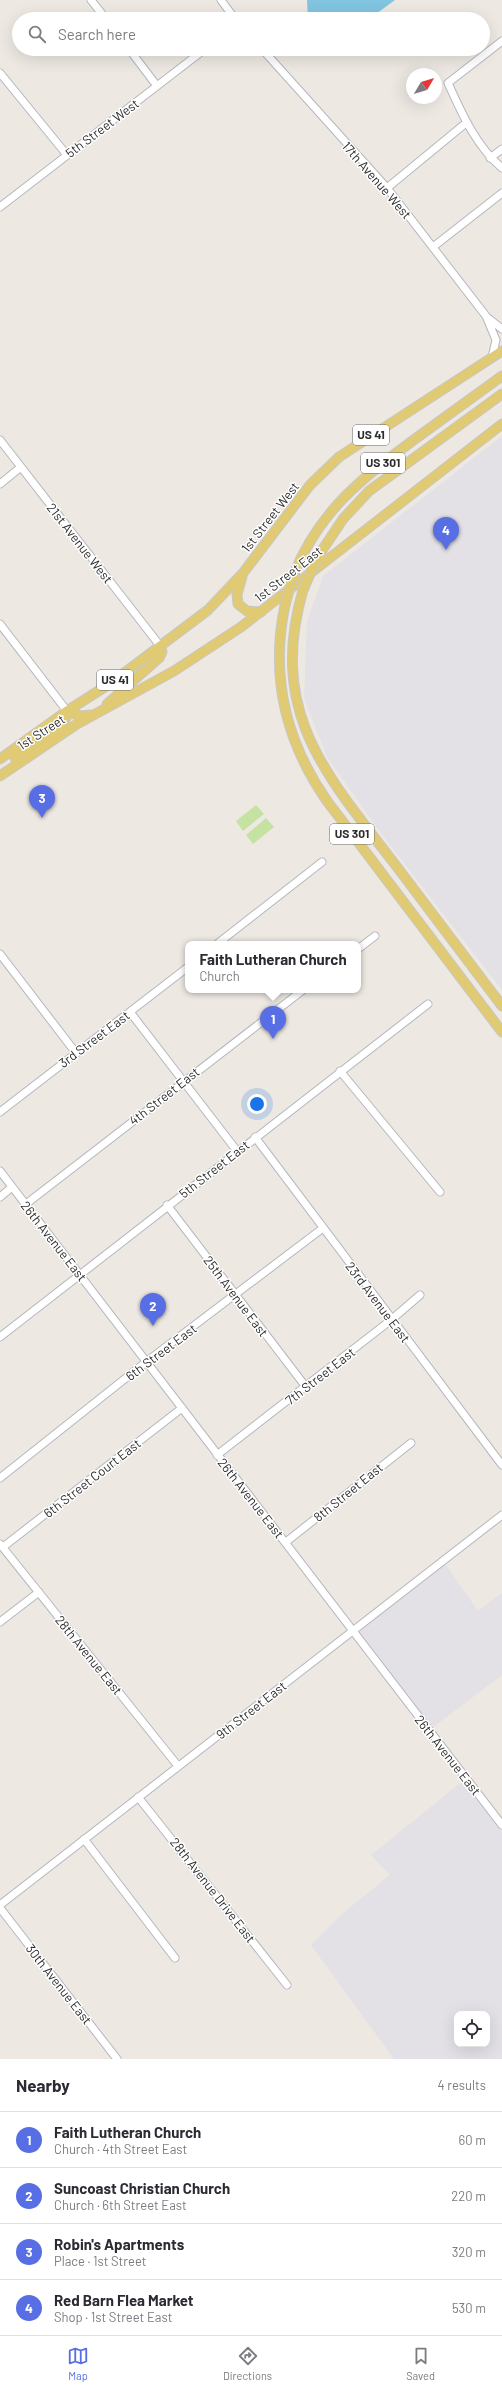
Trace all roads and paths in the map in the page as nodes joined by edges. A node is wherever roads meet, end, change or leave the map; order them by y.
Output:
1 (91, 0) edge
2 (222, 0) edge
3 (100, 12) edge
4 (231, 12) edge
5 (502, 41) edge
6 (490, 50) edge
7 (134, 56) edge
8 (196, 56) edge
9 (268, 56) edge
10 (483, 56) edge
11 (0, 73) edge
12 (157, 86) junction
13 (466, 123) junction
14 (502, 149) edge
15 (67, 155) junction
16 (490, 158) junction
17 (502, 168) edge
18 (387, 188) junction
19 (502, 192) edge
20 (0, 207) edge
21 (433, 247) junction
22 (486, 316) junction
23 (502, 328) edge
24 (502, 351) edge
25 (492, 357) junction
26 (502, 376) edge
27 (502, 394) edge
28 (502, 424) edge
29 (0, 440) edge
30 (21, 467) junction
31 (0, 484) edge
32 (243, 573) junction
33 (261, 612) junction
34 (0, 624) edge
35 (161, 646) junction
36 (67, 711) junction
37 (98, 712) junction
38 (77, 724) joint
39 (0, 759) edge
40 (0, 769) edge
41 (0, 776) edge
42 (322, 862) dead end
43 (375, 936) dead end
44 (221, 941) edge
45 (361, 946) edge
46 (0, 954) edge
47 (185, 969) edge
48 (299, 993) edge
49 (428, 1004) dead end
50 (502, 1006) edge
51 (130, 1012) junction
52 (502, 1032) edge
53 (76, 1053) junction
54 (340, 1071) junction
55 (183, 1081) junction
56 (0, 1112) edge
57 (255, 1137) junction
58 (237, 1151) junction
59 (0, 1171) edge
60 (12, 1187) junction
61 (440, 1192) dead end
62 (0, 1197) edge
63 (26, 1204) junction
64 (167, 1205) junction
65 (323, 1228) junction
66 (80, 1273) junction
67 (235, 1295) junction
68 (420, 1295) dead end
69 (391, 1320) junction
70 (0, 1337) edge
71 (146, 1362) junction
72 (306, 1387) junction
73 (182, 1408) junction
74 (411, 1443) dead end
75 (217, 1455) junction
76 (502, 1465) edge
77 (0, 1478) edge
78 (502, 1515) edge
79 (286, 1542) junction
80 (1, 1545) edge
81 (39, 1592) junction
82 (0, 1622) edge
83 (352, 1631) junction
84 (178, 1766) junction
85 (138, 1797) junction
86 (502, 1825) edge
87 (84, 1839) junction
88 (0, 1905) edge
89 (0, 1908) edge
90 (175, 1958) dead end
91 (287, 1985) dead end
92 (117, 2059) edge

1 - 3 street
2 - 4 street
5 - 6 street
7 - 12 street
8 - 12 street, 5th Street West
9 - 18 street, 17th Avenue West
10 - 13 street
11 - 15 street
12 - 15 street, 5th Street West
13 - 16 street
13 - 18 street
14 - 16 street
15 - 20 street, 5th Street West
16 - 17 street
18 - 21 street, 17th Avenue West
19 - 21 street
21 - 22 street, 17th Avenue West
22 - 23 street, 17th Avenue West
22 - 25 street, 17th Avenue West
24 - 25 main road, 1st Street West / US 41
25 - 32 main road, 1st Street West / US 41
26 - 52 main road, US 301, bridge
27 - 50 main road, US 301, bridge
28 - 33 main road, 1st Street East / US 41
29 - 30 street, 21st Avenue West
30 - 31 street
30 - 35 street, 21st Avenue West
32 - 33 main road
32 - 35 main road, 1st Street West / US 41
33 - 37 main road, 1st Street East / US 41
34 - 36 street
35 - 36 main road, 1st Street West / US 41
35 - 37 main road
36 - 37 main road
36 - 39 main road, 1st Street / US 41
36 - 40 main road
37 - 38 main road, 1st Street East / US 41
38 - 41 main road, 1st Street / US 41
42 - 44 street
43 - 45 street
46 - 53 street
47 - 51 street, 3rd Street East
48 - 55 street, 4th Street East
49 - 54 street, 5th Street East
51 - 53 street, 3rd Street East
51 - 55 street
53 - 56 street, 3rd Street East
54 - 57 street, 5th Street East
54 - 61 street
55 - 58 street
55 - 63 street, 4th Street East
57 - 58 street, 5th Street East
57 - 65 street, 23rd Avenue East
58 - 64 street, 5th Street East
59 - 60 street, 26th Avenue East
60 - 62 street
60 - 63 street, 26th Avenue East
63 - 66 street, 26th Avenue East
64 - 66 street, 5th Street East
64 - 67 street, 25th Avenue East
65 - 67 street, 6th Street East
65 - 69 street, 23rd Avenue East
66 - 70 street, 5th Street East
66 - 71 street, 26th Avenue East
67 - 71 street, 6th Street East
67 - 72 street, 25th Avenue East
68 - 69 street, 7th Street East
69 - 72 street, 7th Street East
69 - 76 street, 23rd Avenue East
71 - 73 street, 26th Avenue East
71 - 77 street, 6th Street East
72 - 75 street, 7th Street East
73 - 75 street, 26th Avenue East
73 - 80 street, 6th Street Court East
74 - 79 street, 8th Street East
75 - 79 street, 26th Avenue East
78 - 83 street, 9th Street East
79 - 83 street, 26th Avenue East
80 - 81 street, 28th Avenue East
81 - 82 street
81 - 84 street, 28th Avenue East
83 - 84 street, 9th Street East
83 - 86 street, 26th Avenue East
84 - 85 street, 9th Street East
85 - 87 street, 9th Street East
85 - 91 street, 28th Avenue Drive East
87 - 88 street, 9th Street East
87 - 90 street
89 - 92 street, 30th Avenue East

